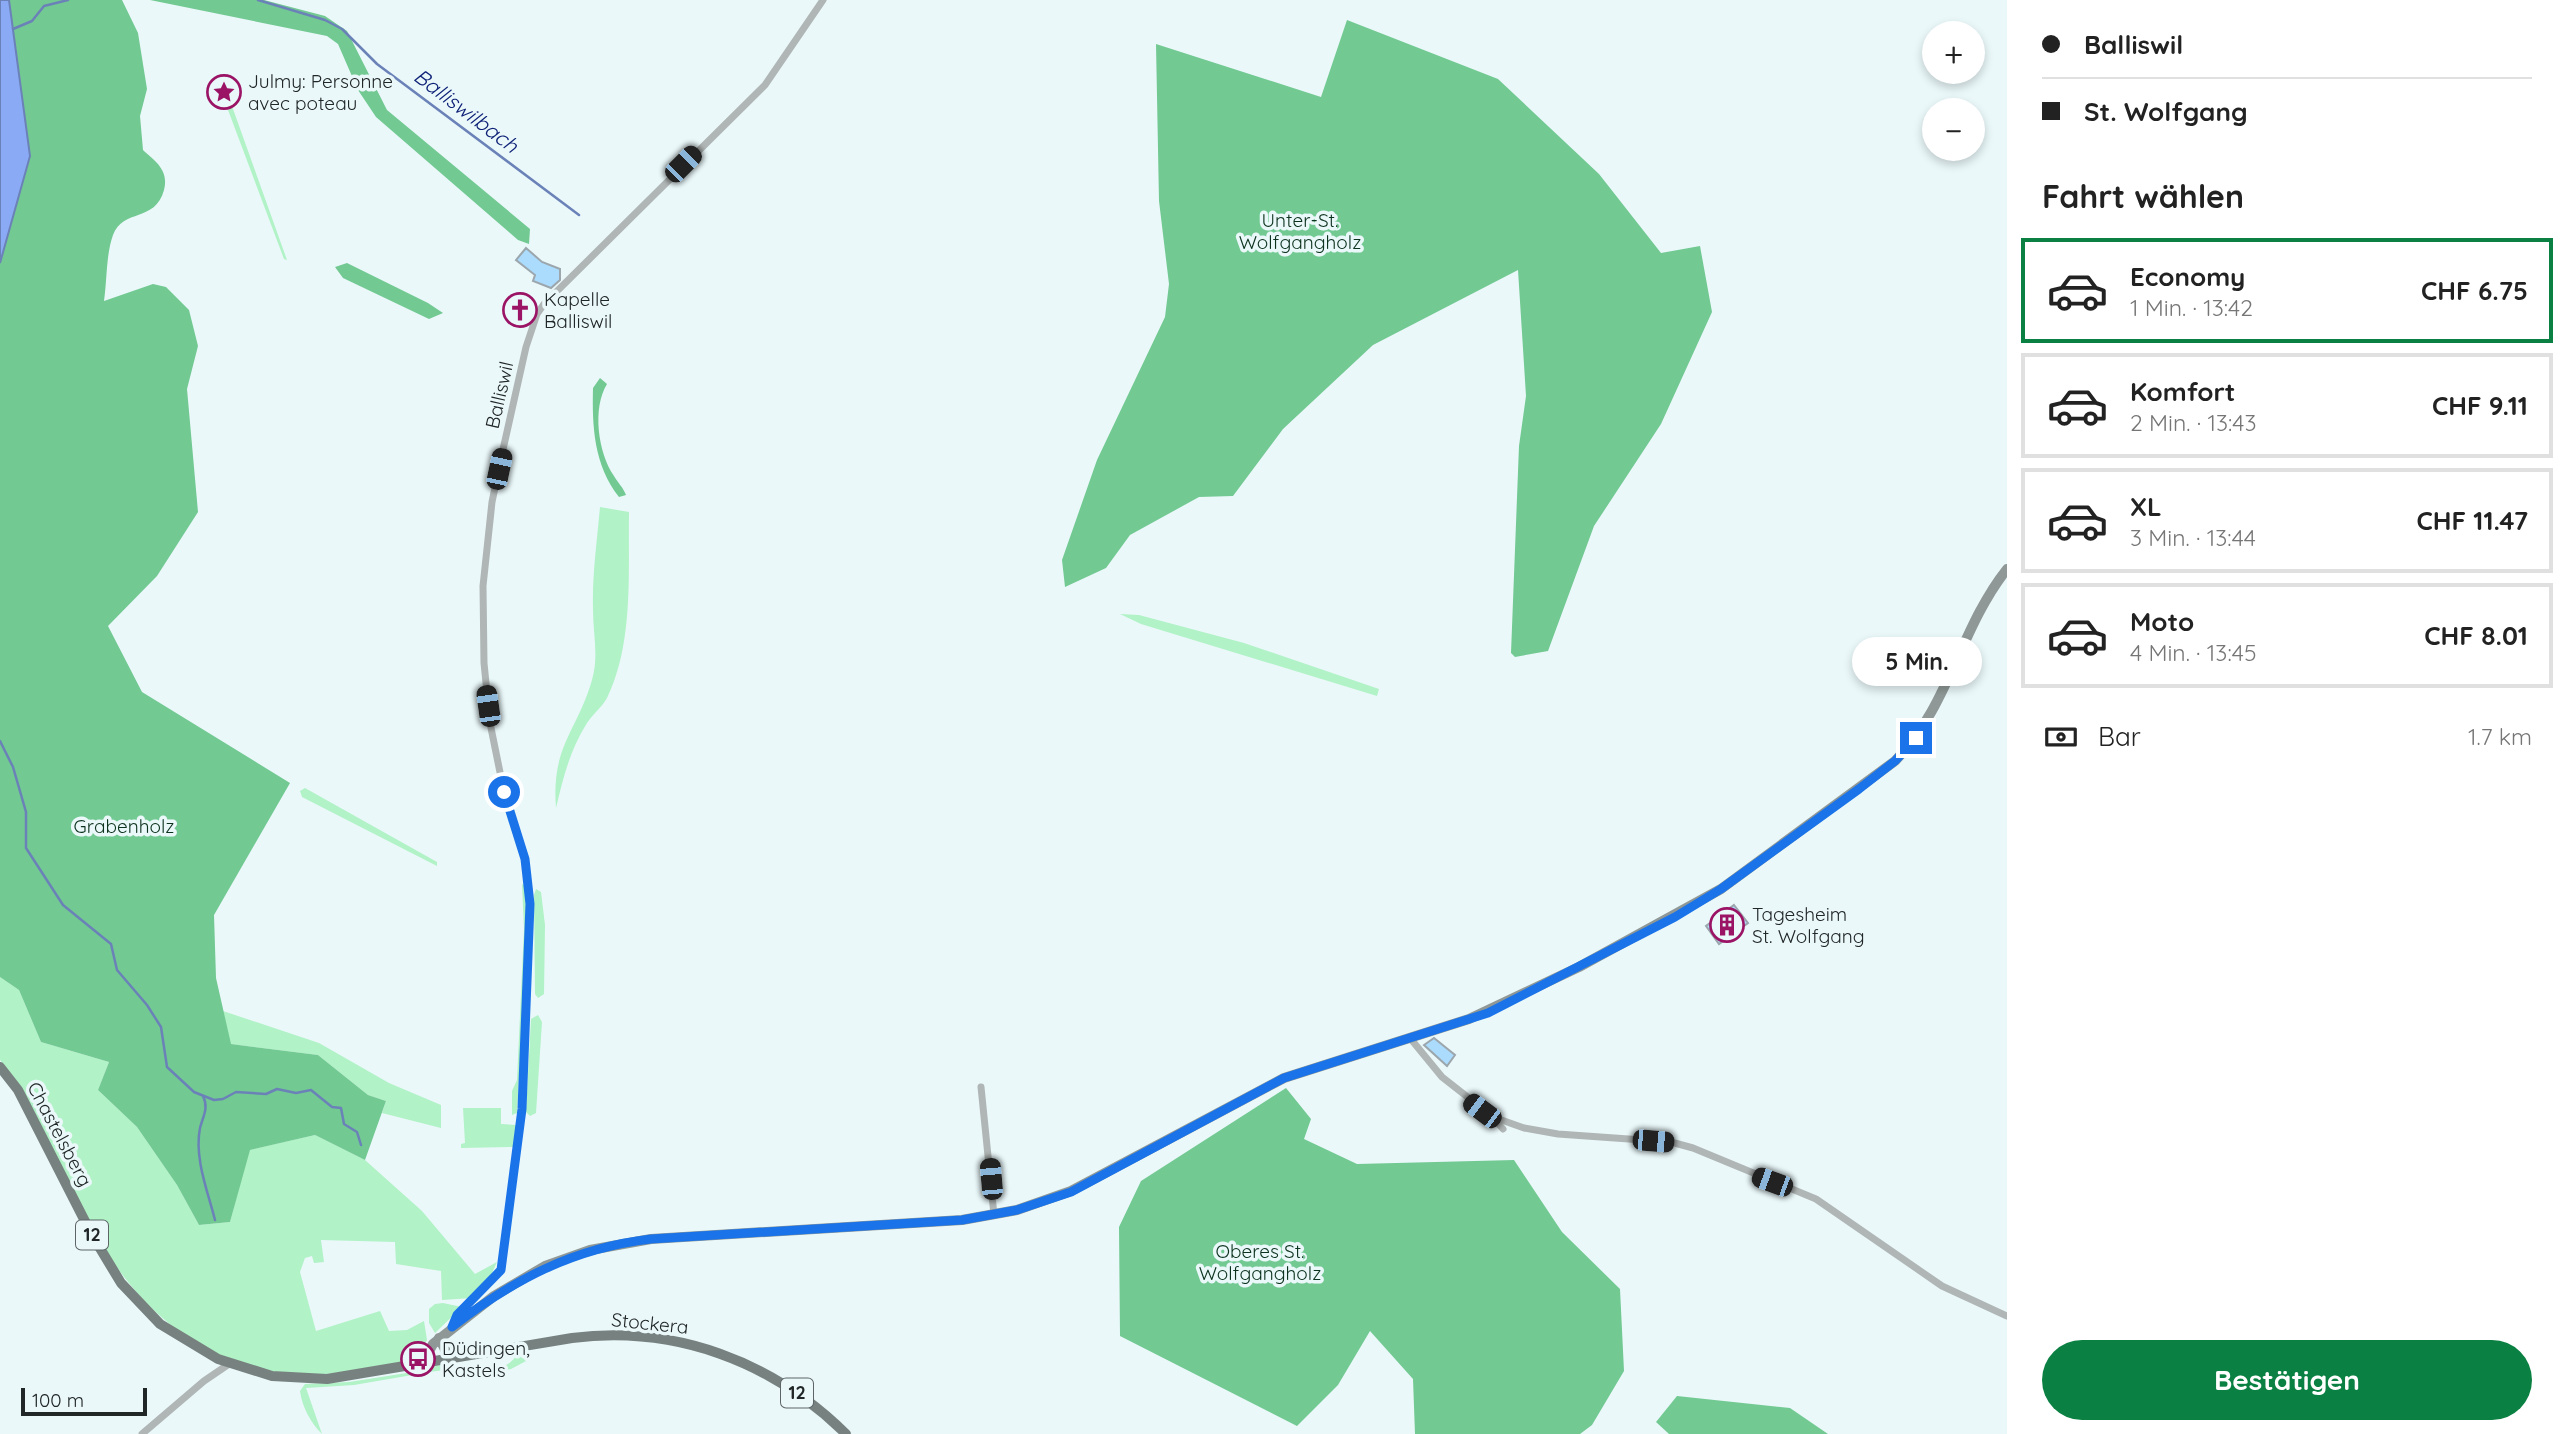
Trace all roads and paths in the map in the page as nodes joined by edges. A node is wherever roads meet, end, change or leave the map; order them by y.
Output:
1 (823, 0) edge
2 (2007, 569) edge
3 (1410, 1038) junction
4 (0, 1067) edge
5 (981, 1087) dead end
6 (1493, 1117) junction
7 (1503, 1129) dead end
8 (994, 1215) junction
9 (2007, 1316) edge
10 (452, 1327) junction
11 (439, 1338) junction
12 (450, 1359) junction
13 (427, 1363) junction
14 (229, 1364) junction
15 (142, 1434) edge
16 (846, 1434) edge

1 - 10 street, Balliswil
2 - 3 main road
3 - 6 street
3 - 8 main road
4 - 14 main road, Chastelsberg / 12
5 - 8 street
6 - 7 street
6 - 9 street
8 - 10 main road
10 - 11 main road
11 - 12 main road
11 - 13 main road
12 - 13 main road, Stockera / 12
12 - 16 main road, Stockera / 12
13 - 14 main road, 12
14 - 15 street

